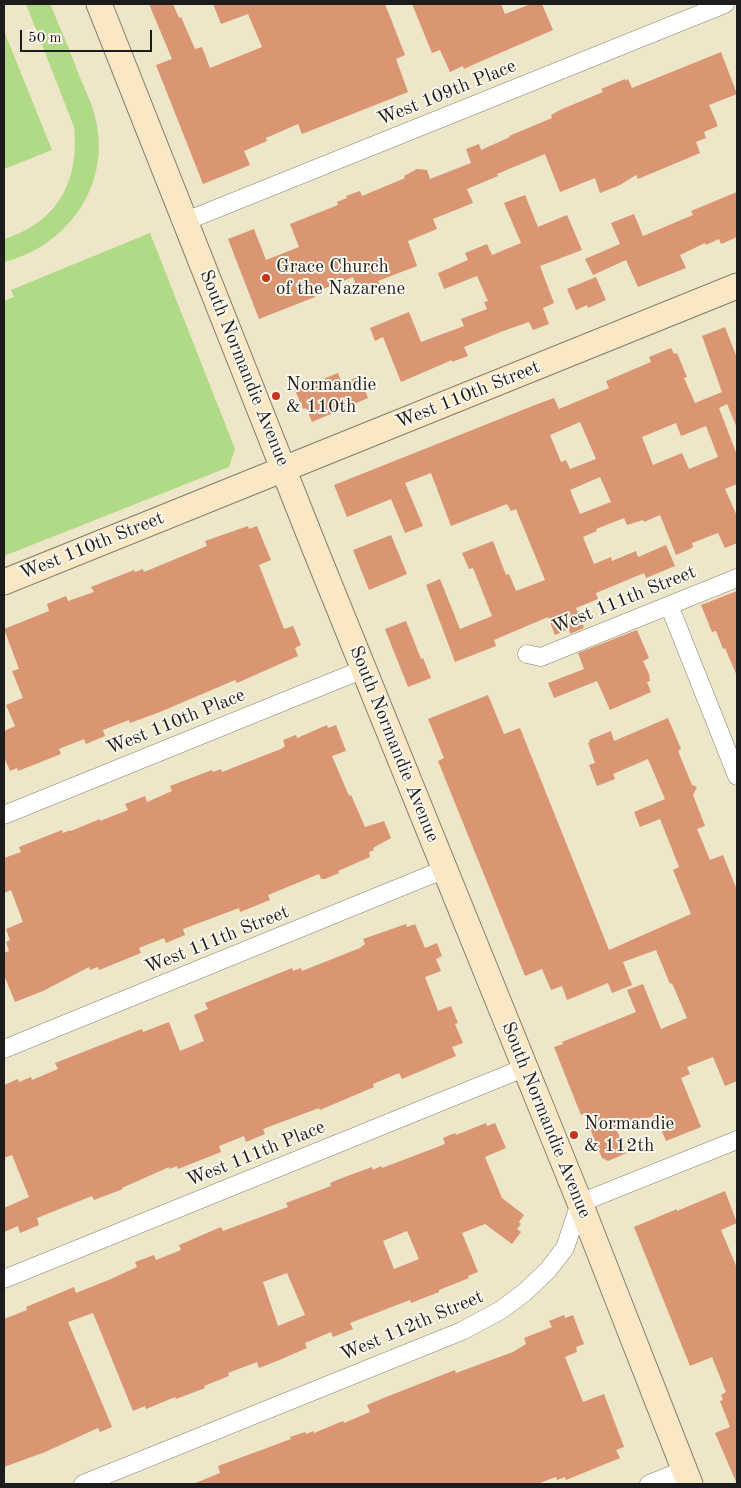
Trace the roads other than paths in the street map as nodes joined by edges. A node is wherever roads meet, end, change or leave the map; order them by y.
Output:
1 (99, 4) edge
2 (725, 4) edge
3 (186, 221) junction
4 (737, 286) edge
5 (283, 469) junction
6 (737, 578) edge
7 (4, 582) edge
8 (669, 605) junction
9 (527, 654) dead end
10 (364, 669) junction
11 (737, 776) edge
12 (4, 815) edge
13 (445, 869) junction
14 (4, 1049) edge
15 (524, 1068) junction
16 (737, 1140) edge
17 (580, 1203) junction
18 (4, 1279) edge
19 (687, 1477) edge
20 (83, 1484) edge
21 (649, 1484) edge

1 - 3 main road, South Normandie Avenue
2 - 3 street, West 109th Place
3 - 5 main road, South Normandie Avenue
4 - 5 main road, West 110th Street
5 - 7 main road, West 110th Street
5 - 10 main road, South Normandie Avenue
6 - 8 street, West 111th Street
8 - 9 street, West 111th Street
8 - 11 street
10 - 12 street, West 110th Place
10 - 13 main road, South Normandie Avenue
13 - 14 street, West 111th Street
13 - 15 main road, South Normandie Avenue
15 - 17 main road, South Normandie Avenue
15 - 18 street, West 111th Place
16 - 17 street
17 - 19 main road, South Normandie Avenue
17 - 20 street, West 112th Street
19 - 21 street

